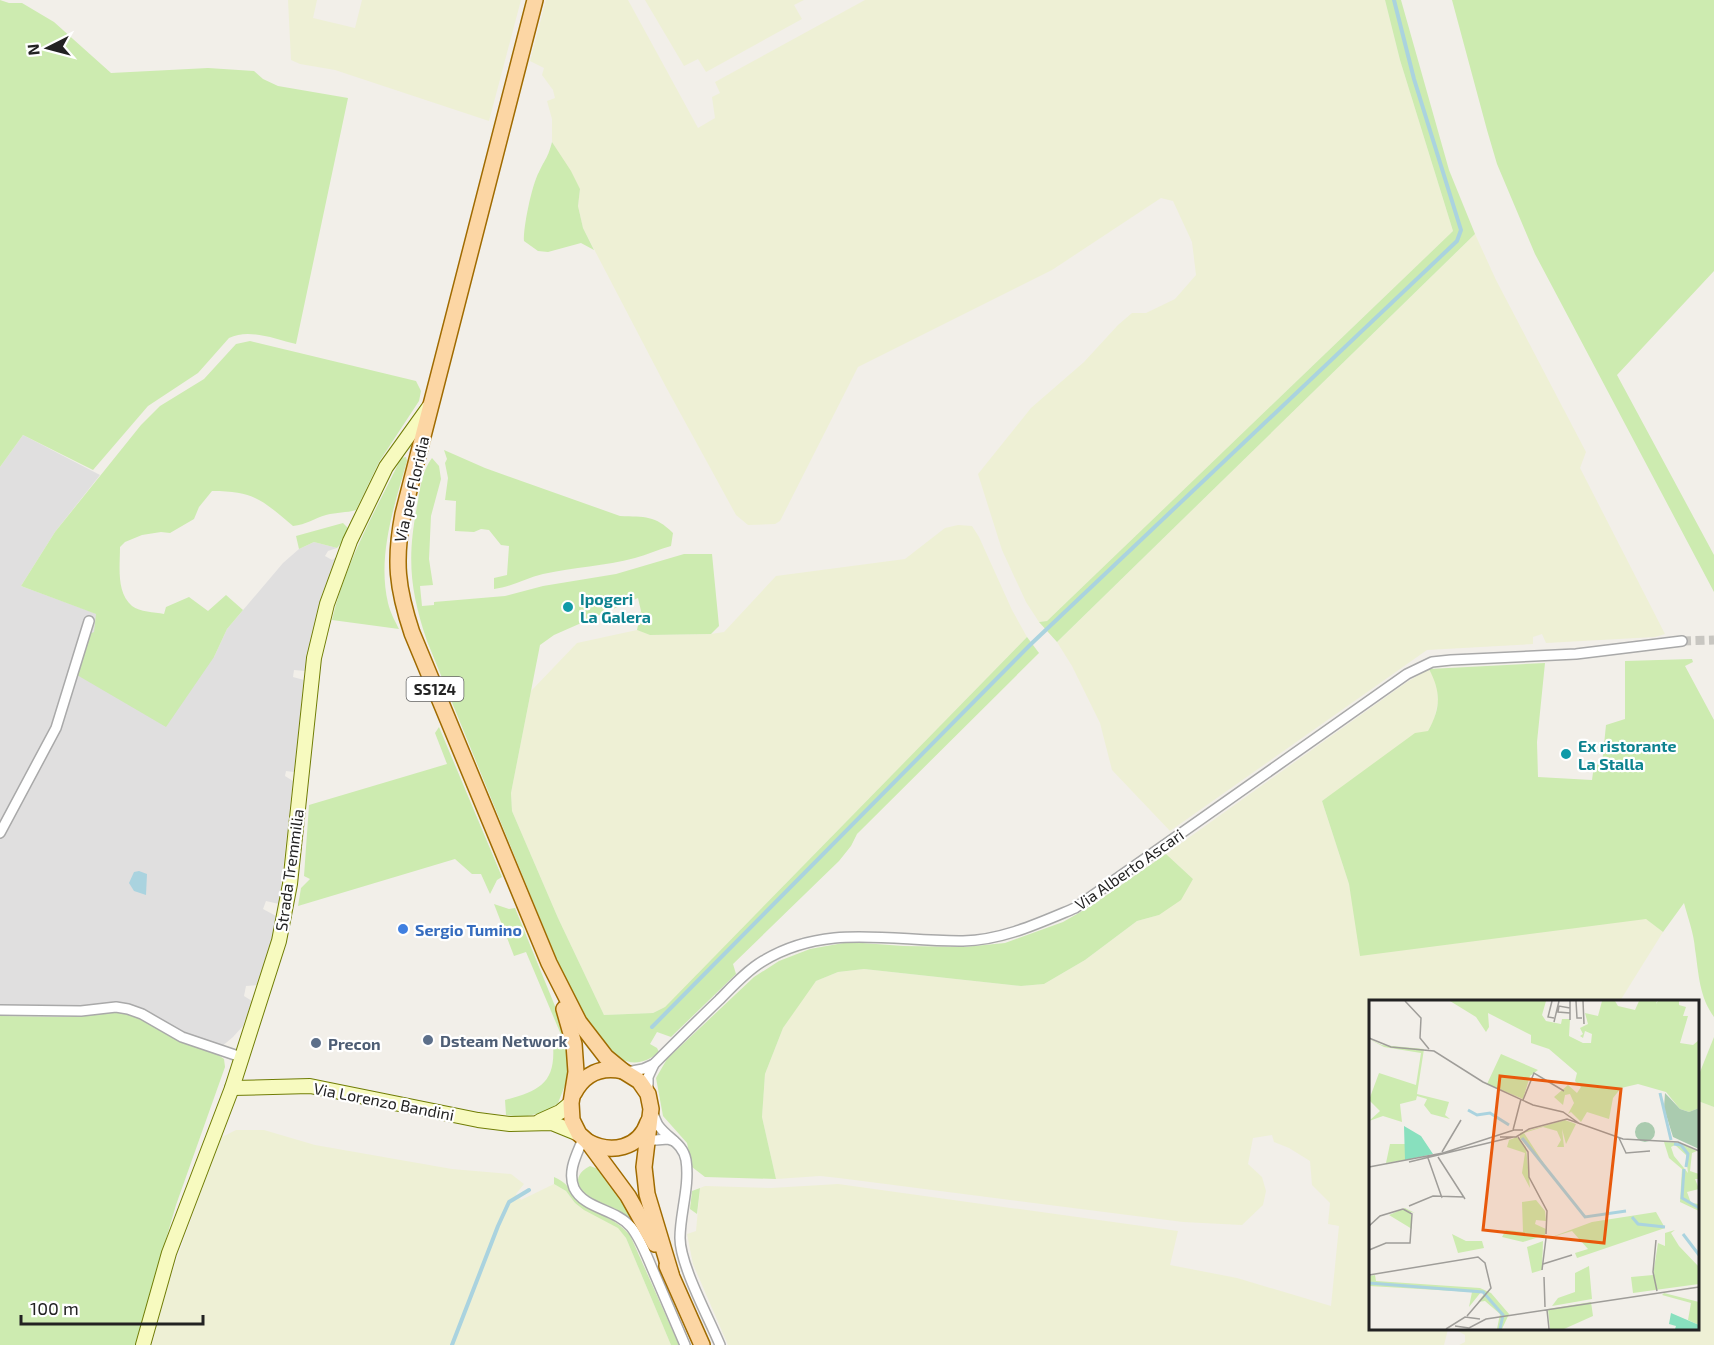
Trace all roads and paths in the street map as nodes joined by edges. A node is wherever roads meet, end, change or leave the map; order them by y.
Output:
1 (535, 0) edge
2 (432, 402) junction
3 (89, 621) dead end
4 (1684, 644) tunnel mouth
5 (0, 833) edge
6 (549, 963) junction
7 (0, 1010) edge
8 (241, 1057) junction
9 (654, 1064) junction
10 (625, 1071) junction
11 (232, 1088) junction
12 (572, 1098) junction
13 (650, 1106) junction
14 (536, 1123) junction
15 (584, 1138) junction
16 (641, 1141) junction
17 (676, 1142) junction
18 (671, 1274) junction
19 (143, 1345) edge
20 (685, 1345) edge
21 (702, 1345) edge
22 (720, 1345) edge

1 - 2 main road, Via per Floridia
2 - 6 main road, Via per Floridia / SS124
2 - 8 main road, Strada Tremmilia
3 - 5 street
4 - 9 street, Via Alberto Ascari
6 - 10 main road
6 - 12 main road
7 - 8 street
8 - 11 main road, Strada Tremmilia
9 - 10 street
9 - 13 street
10 - 12 main road
10 - 13 main road
11 - 14 main road, Via Lorenzo Bandini
11 - 19 main road, Strada Tremmilia
12 - 14 main road
12 - 15 main road
13 - 16 main road
13 - 17 street
14 - 15 main road, Via Lorenzo Bandini
15 - 16 main road
15 - 18 main road
15 - 20 street
16 - 17 street
16 - 18 main road
17 - 22 street
18 - 21 main road

